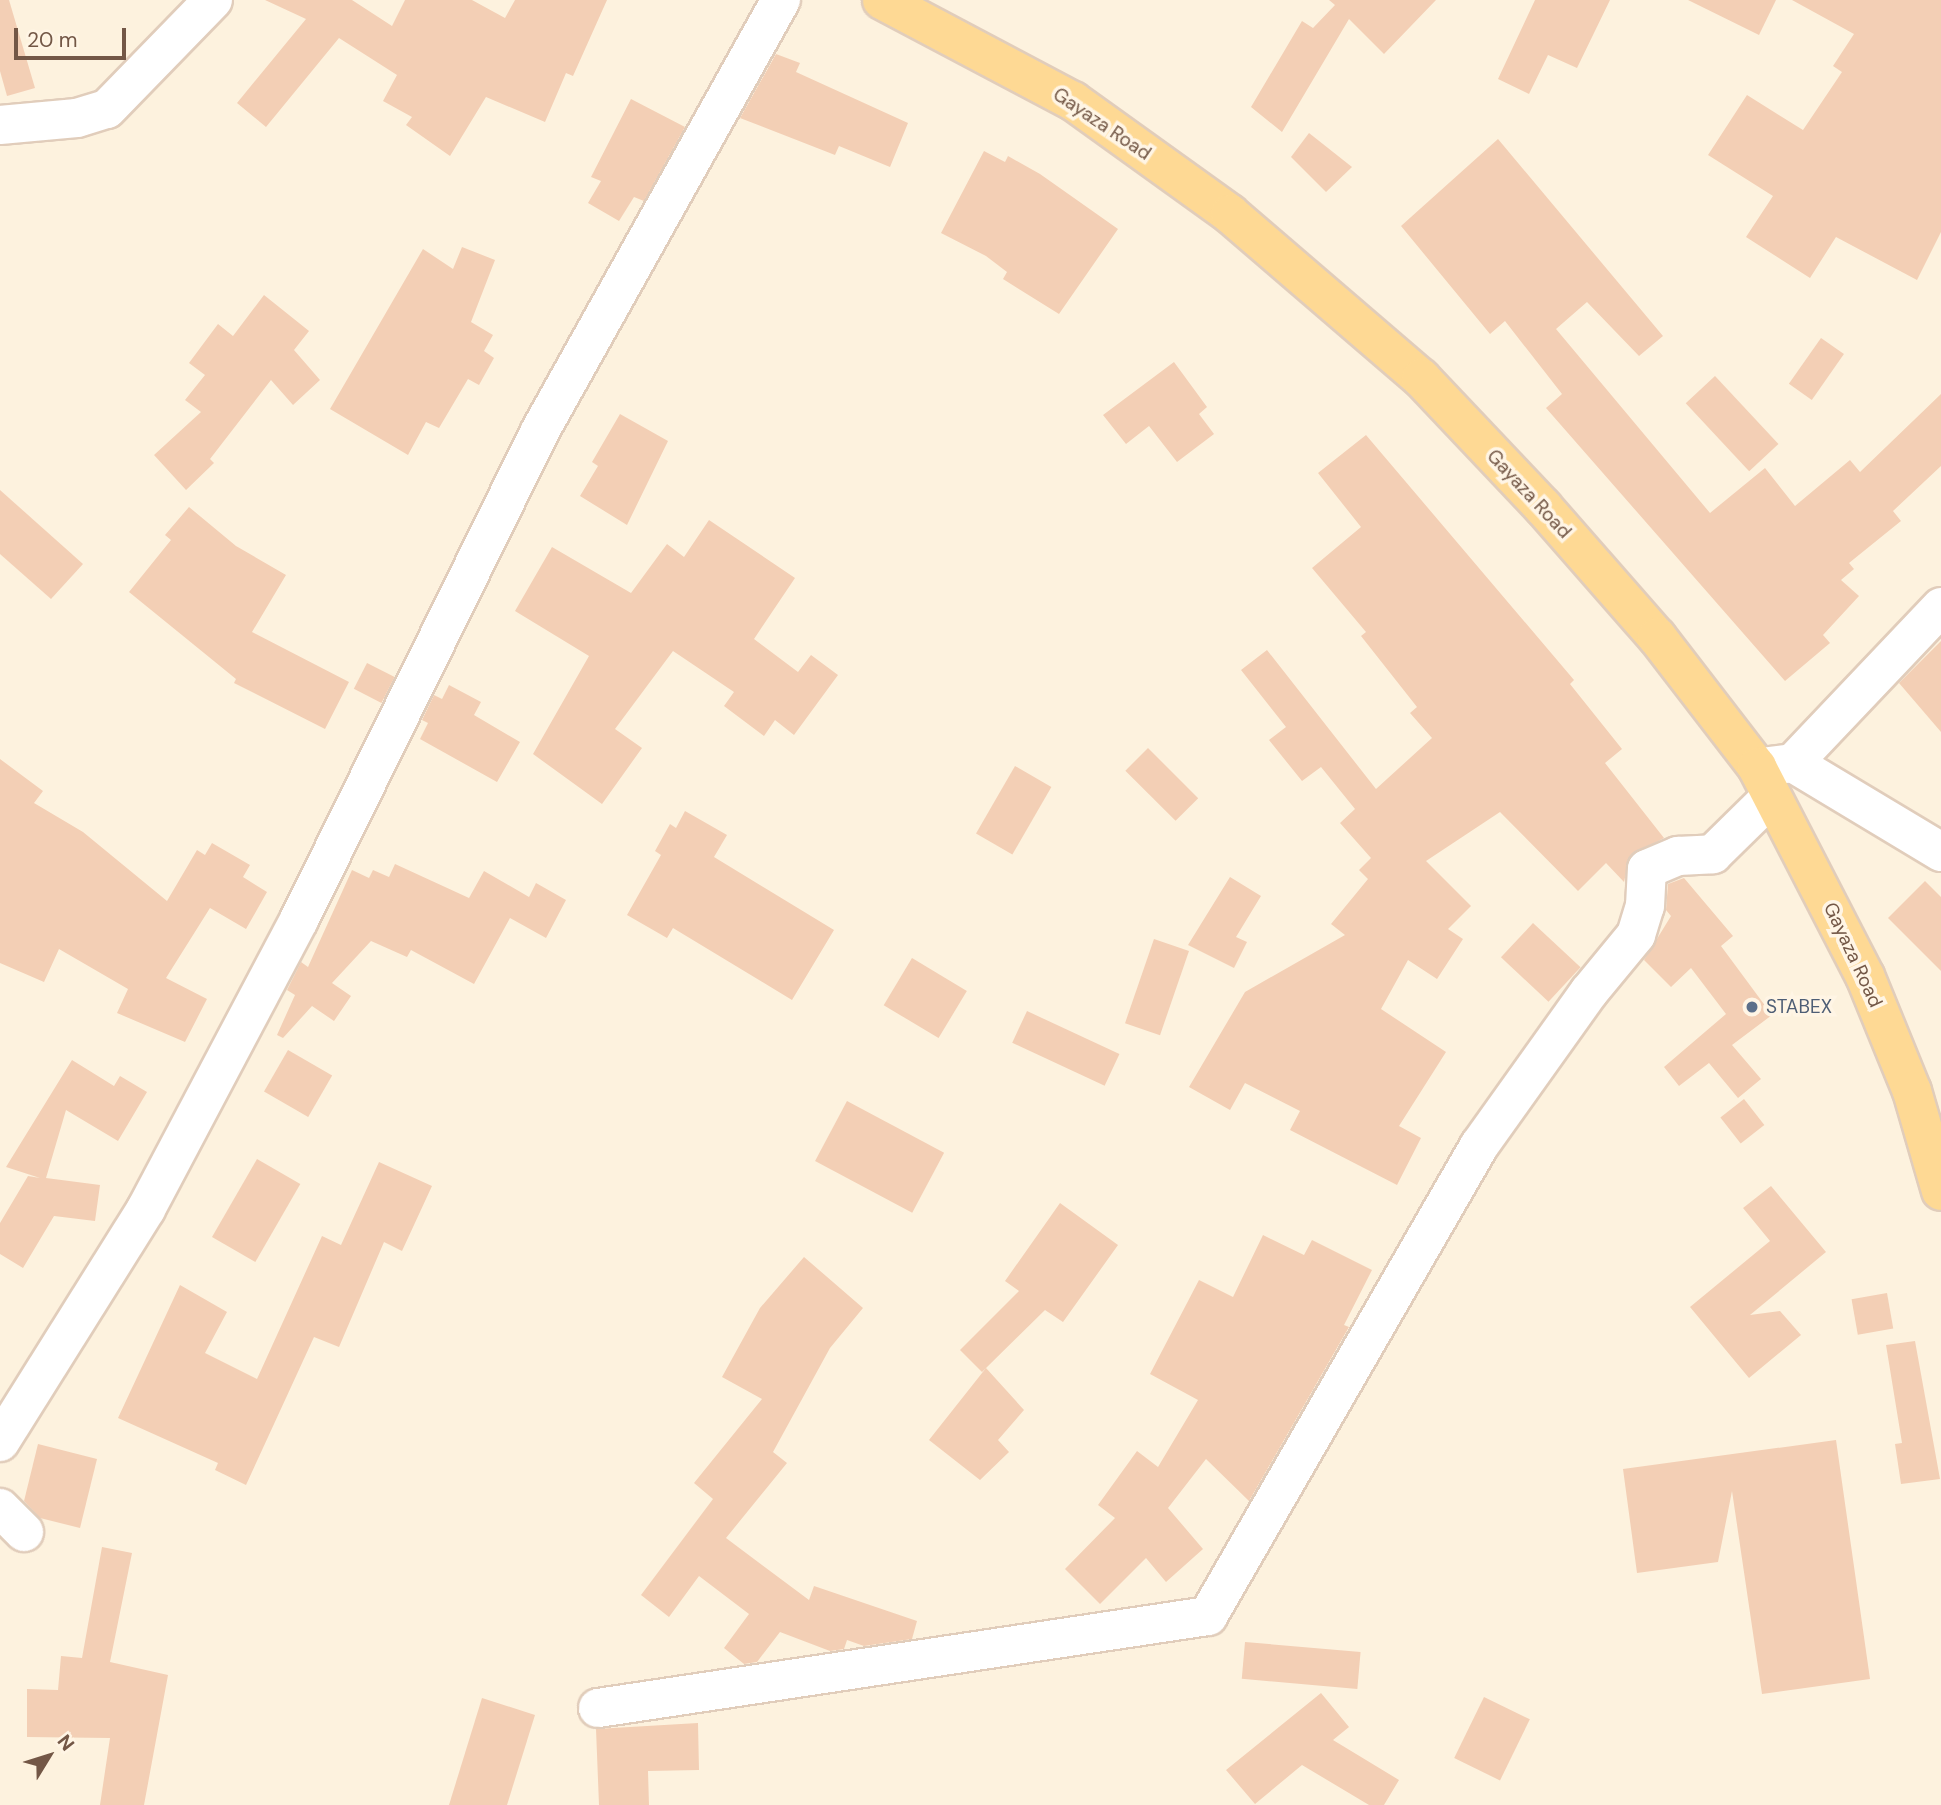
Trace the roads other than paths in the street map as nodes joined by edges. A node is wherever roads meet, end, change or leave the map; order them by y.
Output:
1 (213, 0) edge
2 (782, 0) edge
3 (882, 0) edge
4 (0, 125) edge
5 (1941, 607) edge
6 (1774, 776) junction
7 (1941, 852) edge
8 (1941, 1191) edge
9 (0, 1442) edge
10 (0, 1465) edge
11 (0, 1474) edge
12 (598, 1708) dead end

1 - 4 street
2 - 9 street
3 - 6 main road, Gayaza Road
5 - 6 street
6 - 7 street
6 - 8 main road, Gayaza Road
6 - 12 street
10 - 11 street

